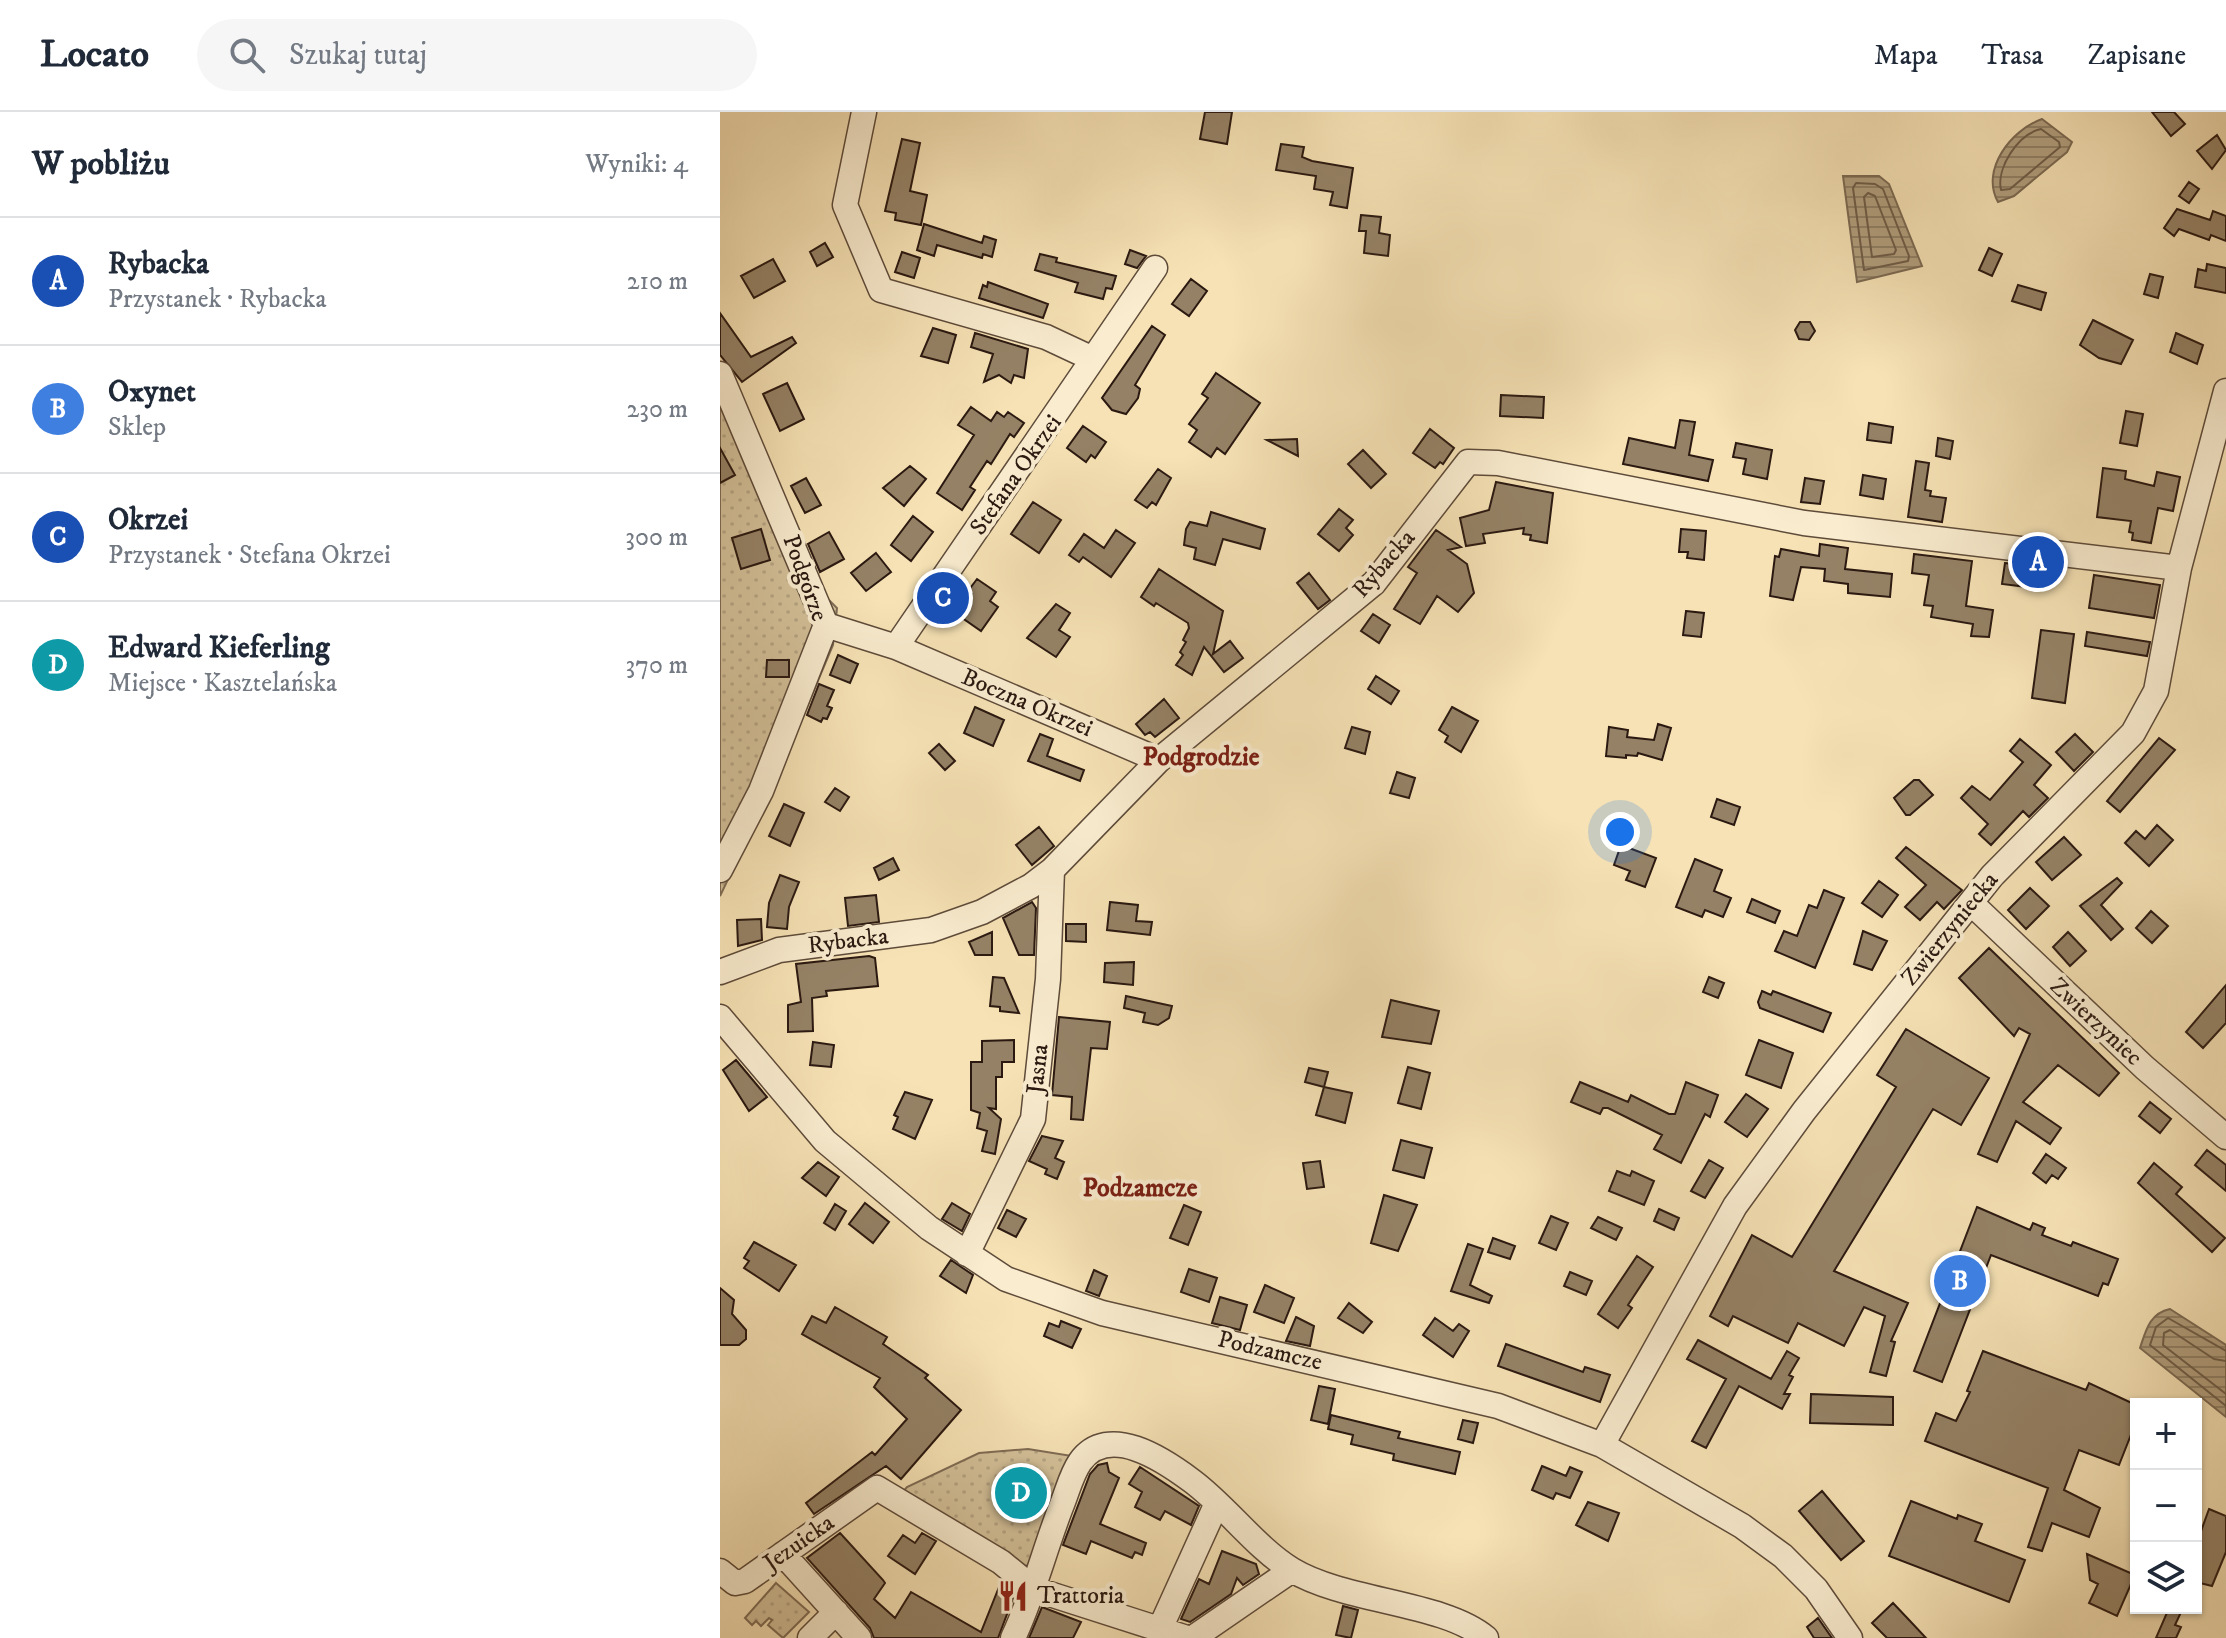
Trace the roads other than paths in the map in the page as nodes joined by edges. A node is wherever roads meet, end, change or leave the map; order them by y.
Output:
1 (864, 112) edge
2 (1155, 268) dead end
3 (1093, 359) junction
4 (720, 374) edge
5 (2226, 391) edge
6 (2179, 568) junction
7 (826, 625) junction
8 (896, 647) junction
9 (1159, 760) junction
10 (720, 870) edge
11 (1052, 870) junction
12 (1971, 903) junction
13 (720, 972) edge
14 (720, 1017) edge
15 (2226, 1137) edge
16 (967, 1254) junction
17 (1602, 1445) junction
18 (1217, 1503) junction
19 (783, 1554) junction
20 (1292, 1570) junction
21 (720, 1571) edge
22 (1034, 1589) junction
23 (836, 1612) junction
24 (1159, 1631) junction
25 (810, 1638) edge
26 (859, 1638) edge
27 (1013, 1638) edge
28 (1190, 1638) edge
29 (1486, 1638) edge
30 (1850, 1638) edge

1 - 3 street
2 - 3 street, Stefana Okrzei
3 - 8 street, Stefana Okrzei
4 - 7 street, Podgórze
5 - 6 street, Zwierzyniecka
6 - 9 street, Rybacka
6 - 12 street, Zwierzyniecka
7 - 8 street
7 - 10 street, Podgórze
8 - 9 street, Boczna Okrzei
9 - 11 street, Rybacka
11 - 13 street, Rybacka
11 - 16 street, Jasna
12 - 15 street, Zwierzyniec
12 - 17 street, Zwierzyniecka
14 - 16 street, Podzamcze
16 - 17 street, Podzamcze
17 - 30 street, Podzamcze
18 - 20 street
18 - 22 street
18 - 24 street
19 - 21 street, Jezuicka
19 - 22 street, Jezuicka
19 - 23 street
20 - 28 street
20 - 29 street
22 - 24 street
22 - 27 street
23 - 25 street
23 - 26 street
24 - 28 street

